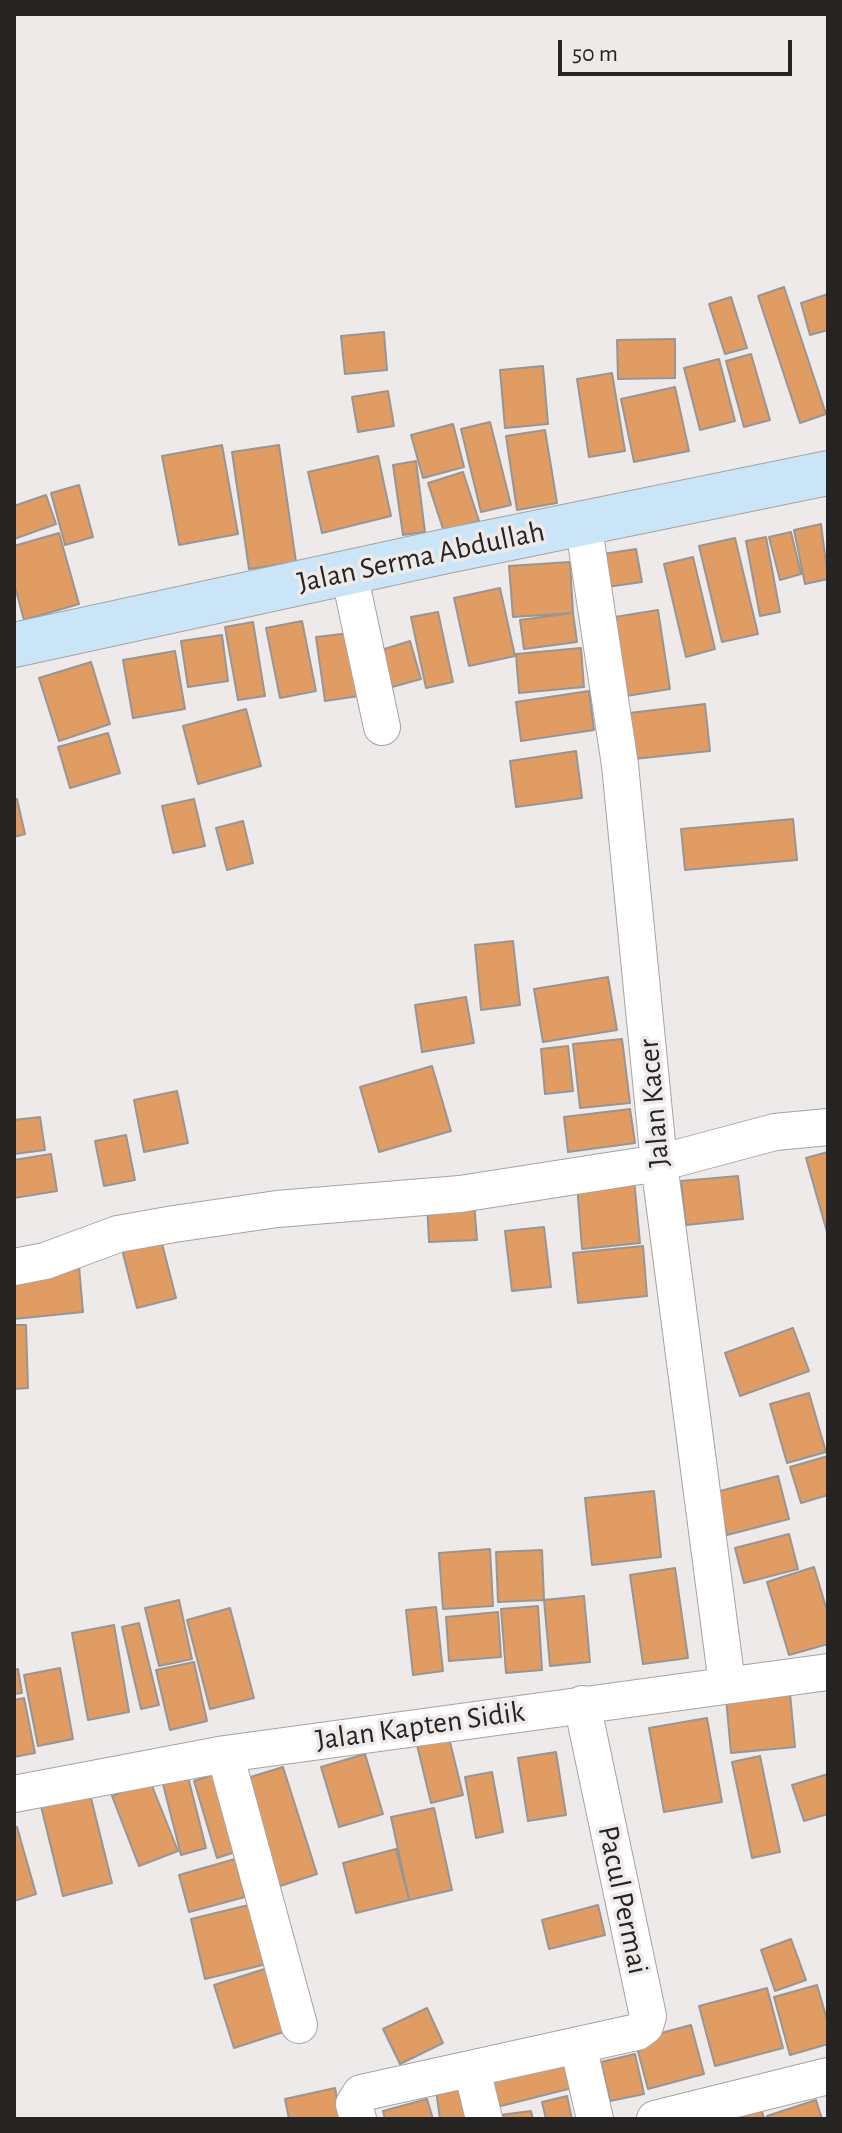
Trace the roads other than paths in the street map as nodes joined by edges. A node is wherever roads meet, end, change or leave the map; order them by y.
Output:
1 (828, 473) edge
2 (583, 522) junction
3 (349, 573) junction
4 (14, 645) edge
5 (382, 727) dead end
6 (828, 1127) edge
7 (659, 1163) junction
8 (14, 1267) edge
9 (828, 1672) edge
10 (727, 1684) junction
11 (582, 1704) junction
12 (225, 1754) junction
13 (14, 1794) edge
14 (299, 2025) dead end
15 (578, 2045) junction
16 (472, 2069) junction
17 (828, 2076) edge
18 (358, 2119) edge
19 (484, 2119) edge
20 (595, 2119) edge
21 (655, 2119) edge

1 - 2 main road, Jalan Serma Abdullah
2 - 3 main road, Jalan Serma Abdullah
2 - 7 street, Jalan Kacer
3 - 4 main road, Jalan Serma Abdullah
3 - 5 street
6 - 7 street
7 - 8 street
7 - 10 street, Jalan Kacer
9 - 10 street, Jalan Kapten Sidik
10 - 11 street, Jalan Kapten Sidik
11 - 12 street, Jalan Kapten Sidik
11 - 15 street, Pacul Permai
12 - 13 street, Jalan Kapten Sidik
12 - 14 street
15 - 16 street, Pacul Permai
15 - 20 street
16 - 18 street, Pacul Permai
16 - 19 street
17 - 21 street

